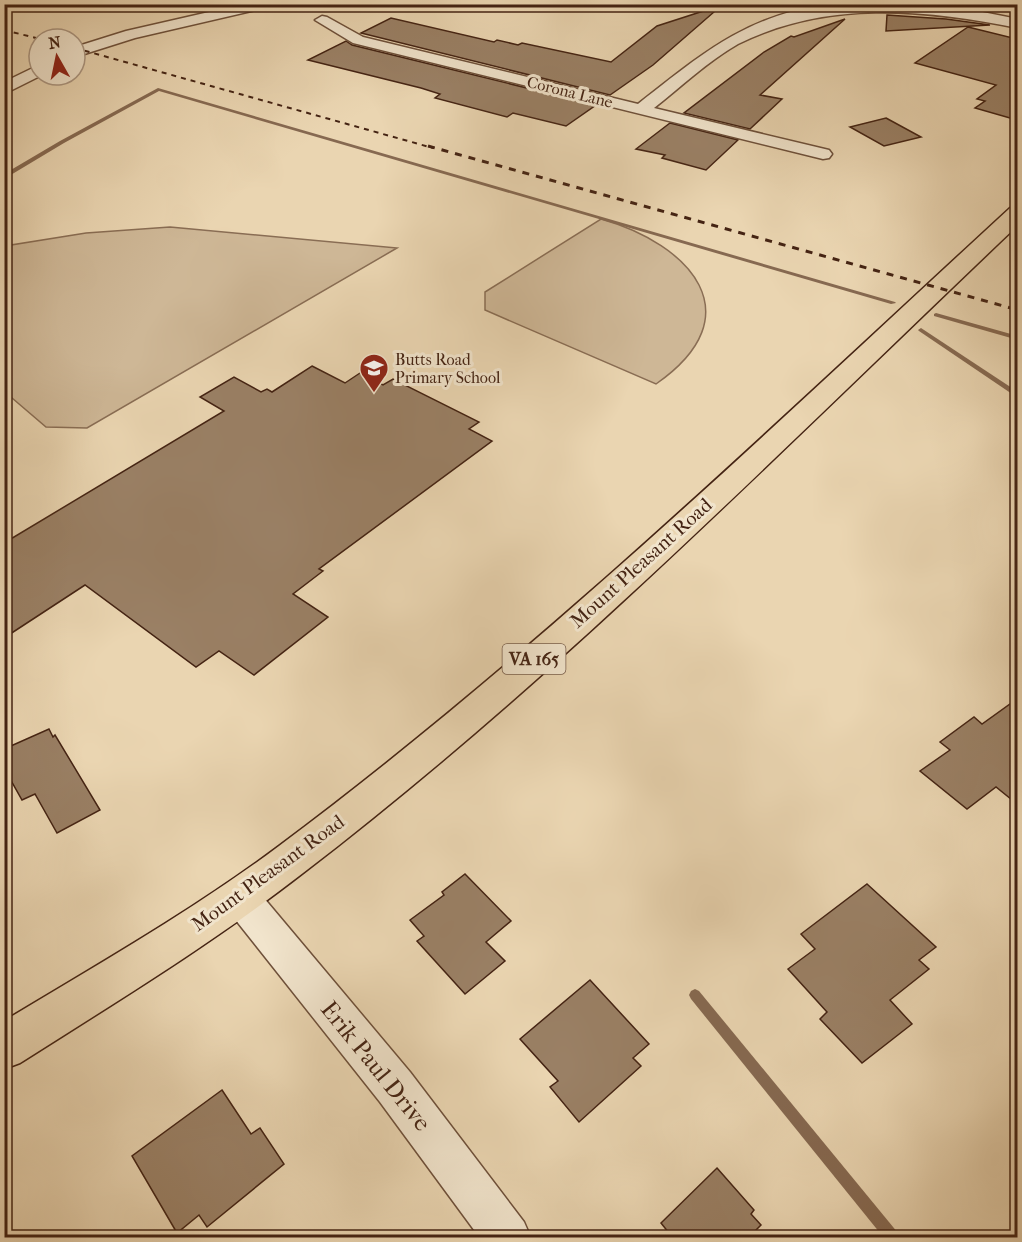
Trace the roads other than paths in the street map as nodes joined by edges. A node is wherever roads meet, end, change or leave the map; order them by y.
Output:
1 (265, 4) edge
2 (882, 4) edge
3 (225, 8) edge
4 (322, 20) dead end
5 (1017, 23) edge
6 (87, 48) edge
7 (27, 77) edge
8 (4, 89) edge
9 (642, 109) junction
10 (823, 154) dead end
11 (1017, 213) edge
12 (240, 897) junction
13 (4, 1047) edge
14 (508, 1238) edge

1 - 3 street
2 - 5 street
2 - 9 street
3 - 6 street
4 - 9 street, Corona Lane
7 - 8 street
9 - 10 street, Corona Lane
11 - 12 highway, Mount Pleasant Road / VA 165
12 - 13 highway, Mount Pleasant Road / VA 165
12 - 14 street, Erik Paul Drive

